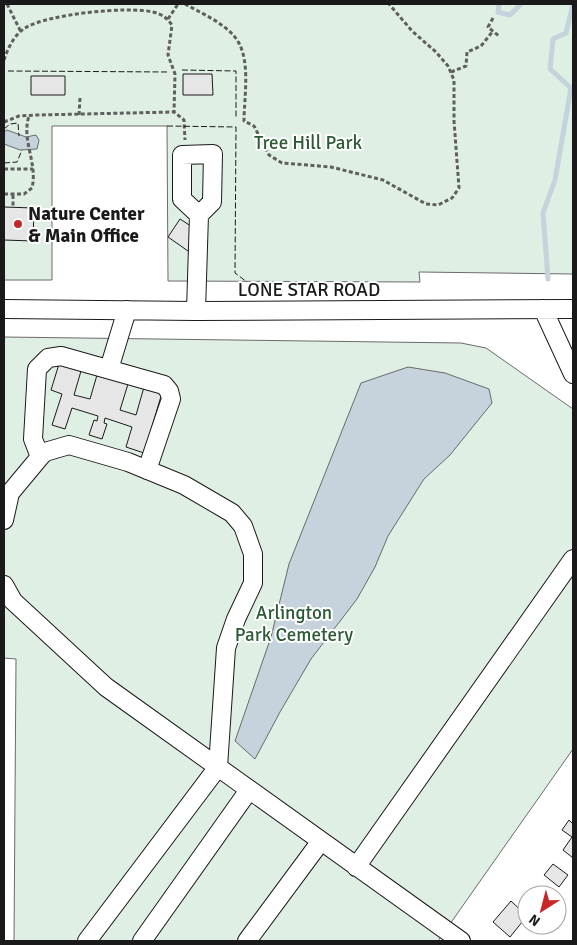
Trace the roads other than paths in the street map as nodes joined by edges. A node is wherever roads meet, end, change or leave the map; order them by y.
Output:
1 (198, 215) junction
2 (4, 309) edge
3 (543, 309) junction
4 (573, 309) edge
5 (127, 310) junction
6 (196, 311) junction
7 (109, 369) junction
8 (573, 374) edge
9 (40, 457) junction
10 (147, 470) junction
11 (4, 520) edge
12 (573, 559) edge
13 (4, 585) edge
14 (218, 767) junction
15 (249, 790) junction
16 (321, 841) junction
17 (356, 866) junction
18 (456, 938) edge
19 (87, 941) edge
20 (142, 941) edge
21 (247, 941) edge

1 - 1 street
1 - 6 street
2 - 5 street, LONE STAR ROAD
3 - 4 street, LONE STAR ROAD
3 - 6 street, LONE STAR ROAD
3 - 8 street
5 - 6 street, LONE STAR ROAD
5 - 7 street
7 - 9 street
7 - 10 street
9 - 10 street
9 - 11 street
10 - 14 street
12 - 17 street
13 - 14 street
14 - 15 street
14 - 19 street
15 - 16 street
15 - 20 street
16 - 17 street
16 - 21 street
17 - 18 street

